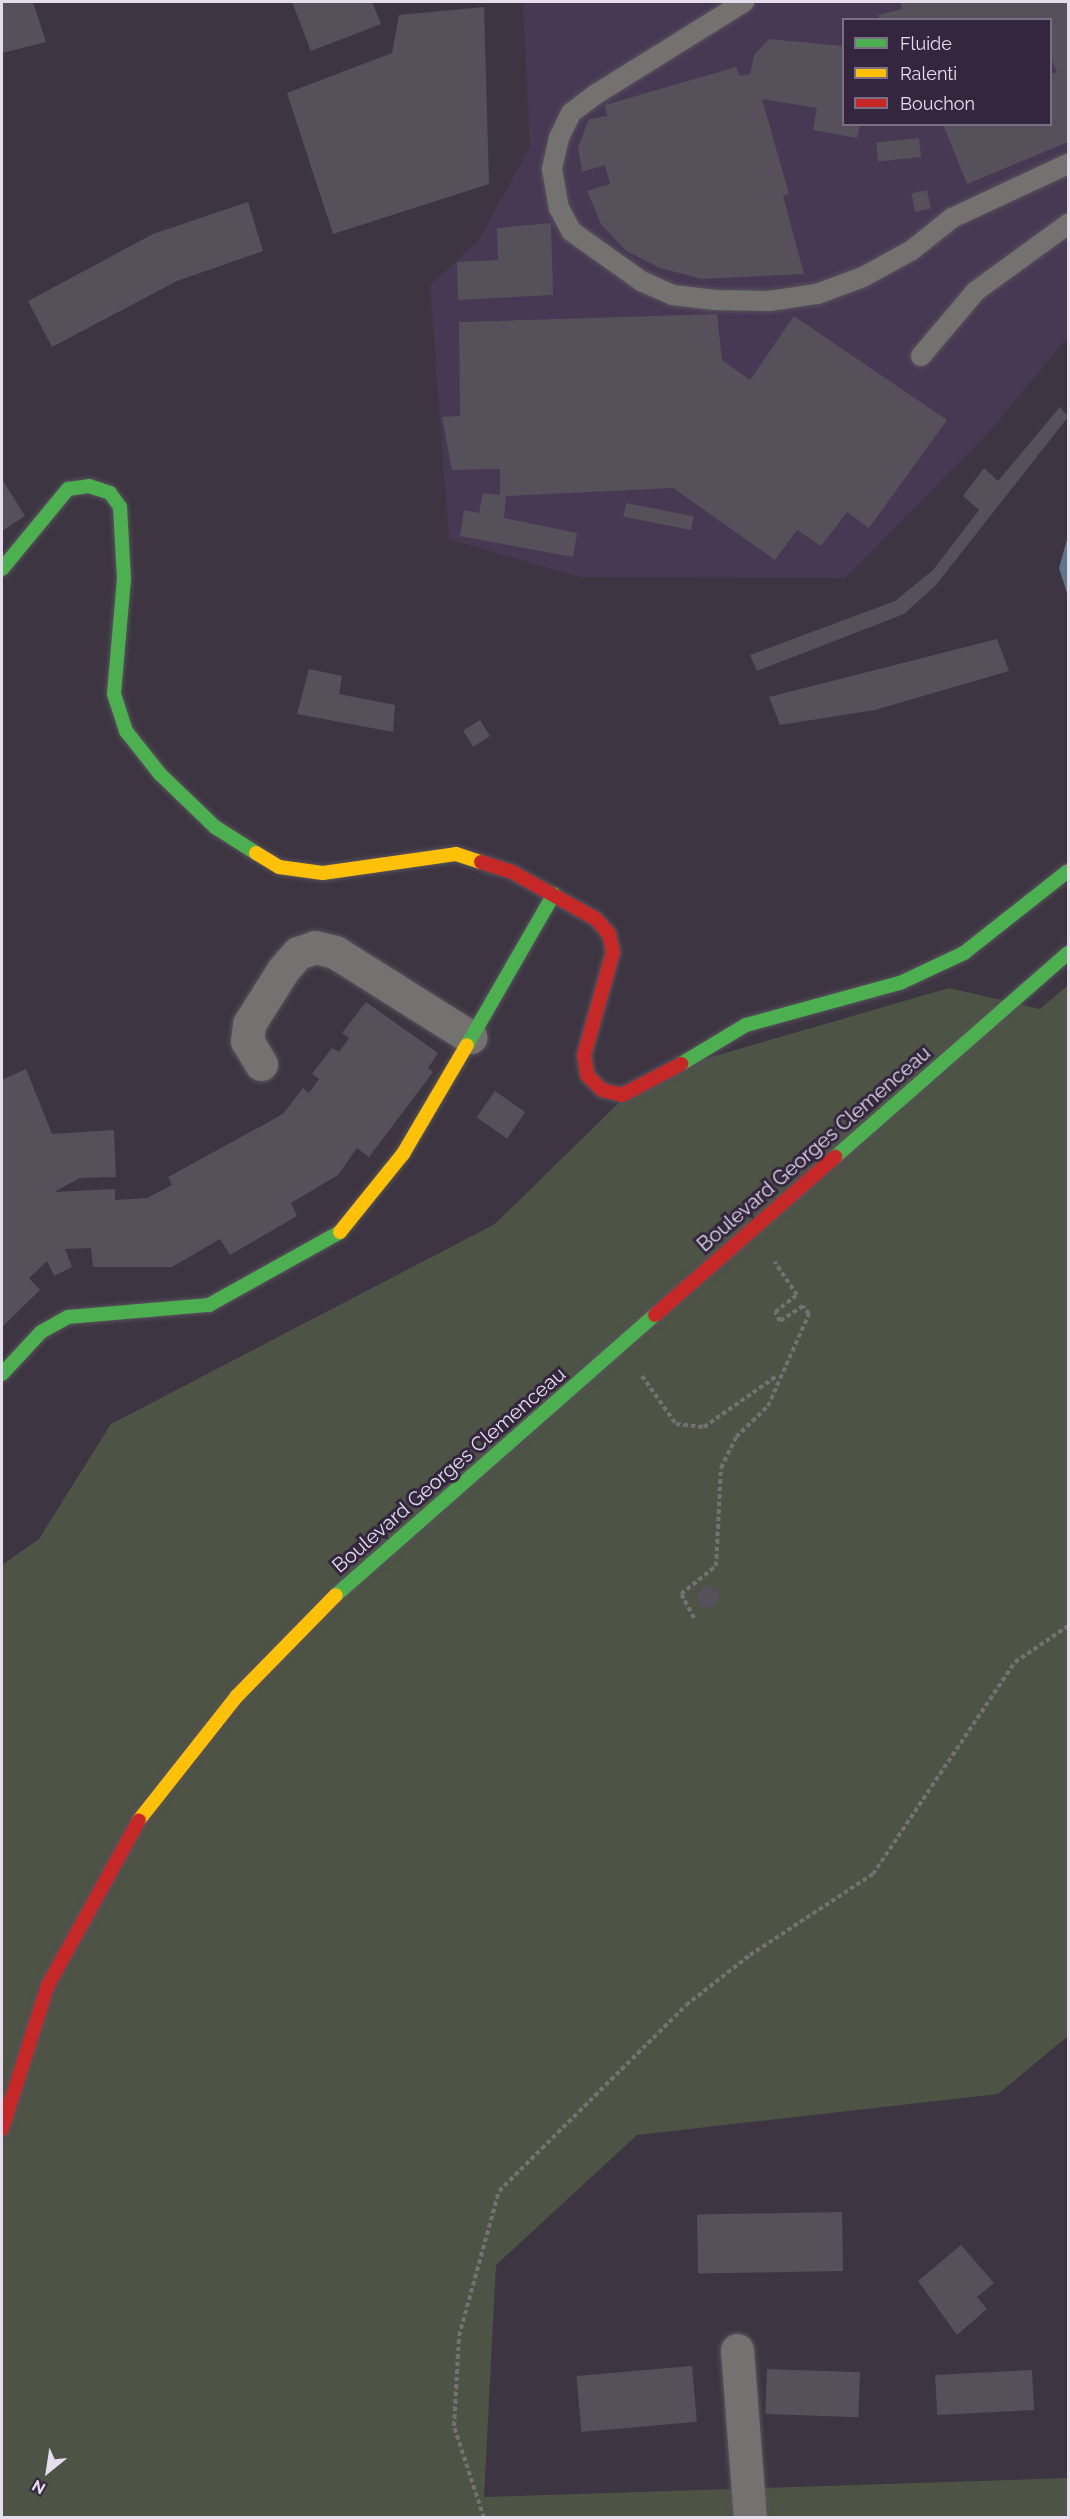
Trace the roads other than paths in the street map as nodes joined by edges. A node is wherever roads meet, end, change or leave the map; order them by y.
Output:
1 (744, 2) edge
2 (1068, 164) edge
3 (1068, 224) edge
4 (921, 356) dead end
5 (2, 569) edge
6 (1068, 871) edge
7 (554, 894) junction
8 (1068, 953) edge
9 (470, 1037) junction
10 (261, 1064) dead end
11 (2, 1374) edge
12 (2, 2129) edge
13 (737, 2350) dead end
14 (750, 2517) edge

1 - 2 lane
3 - 4 lane
5 - 7 street
6 - 7 street
7 - 9 street
8 - 12 street, Boulevard Georges Clemenceau
9 - 10 street
9 - 11 street
13 - 14 street

